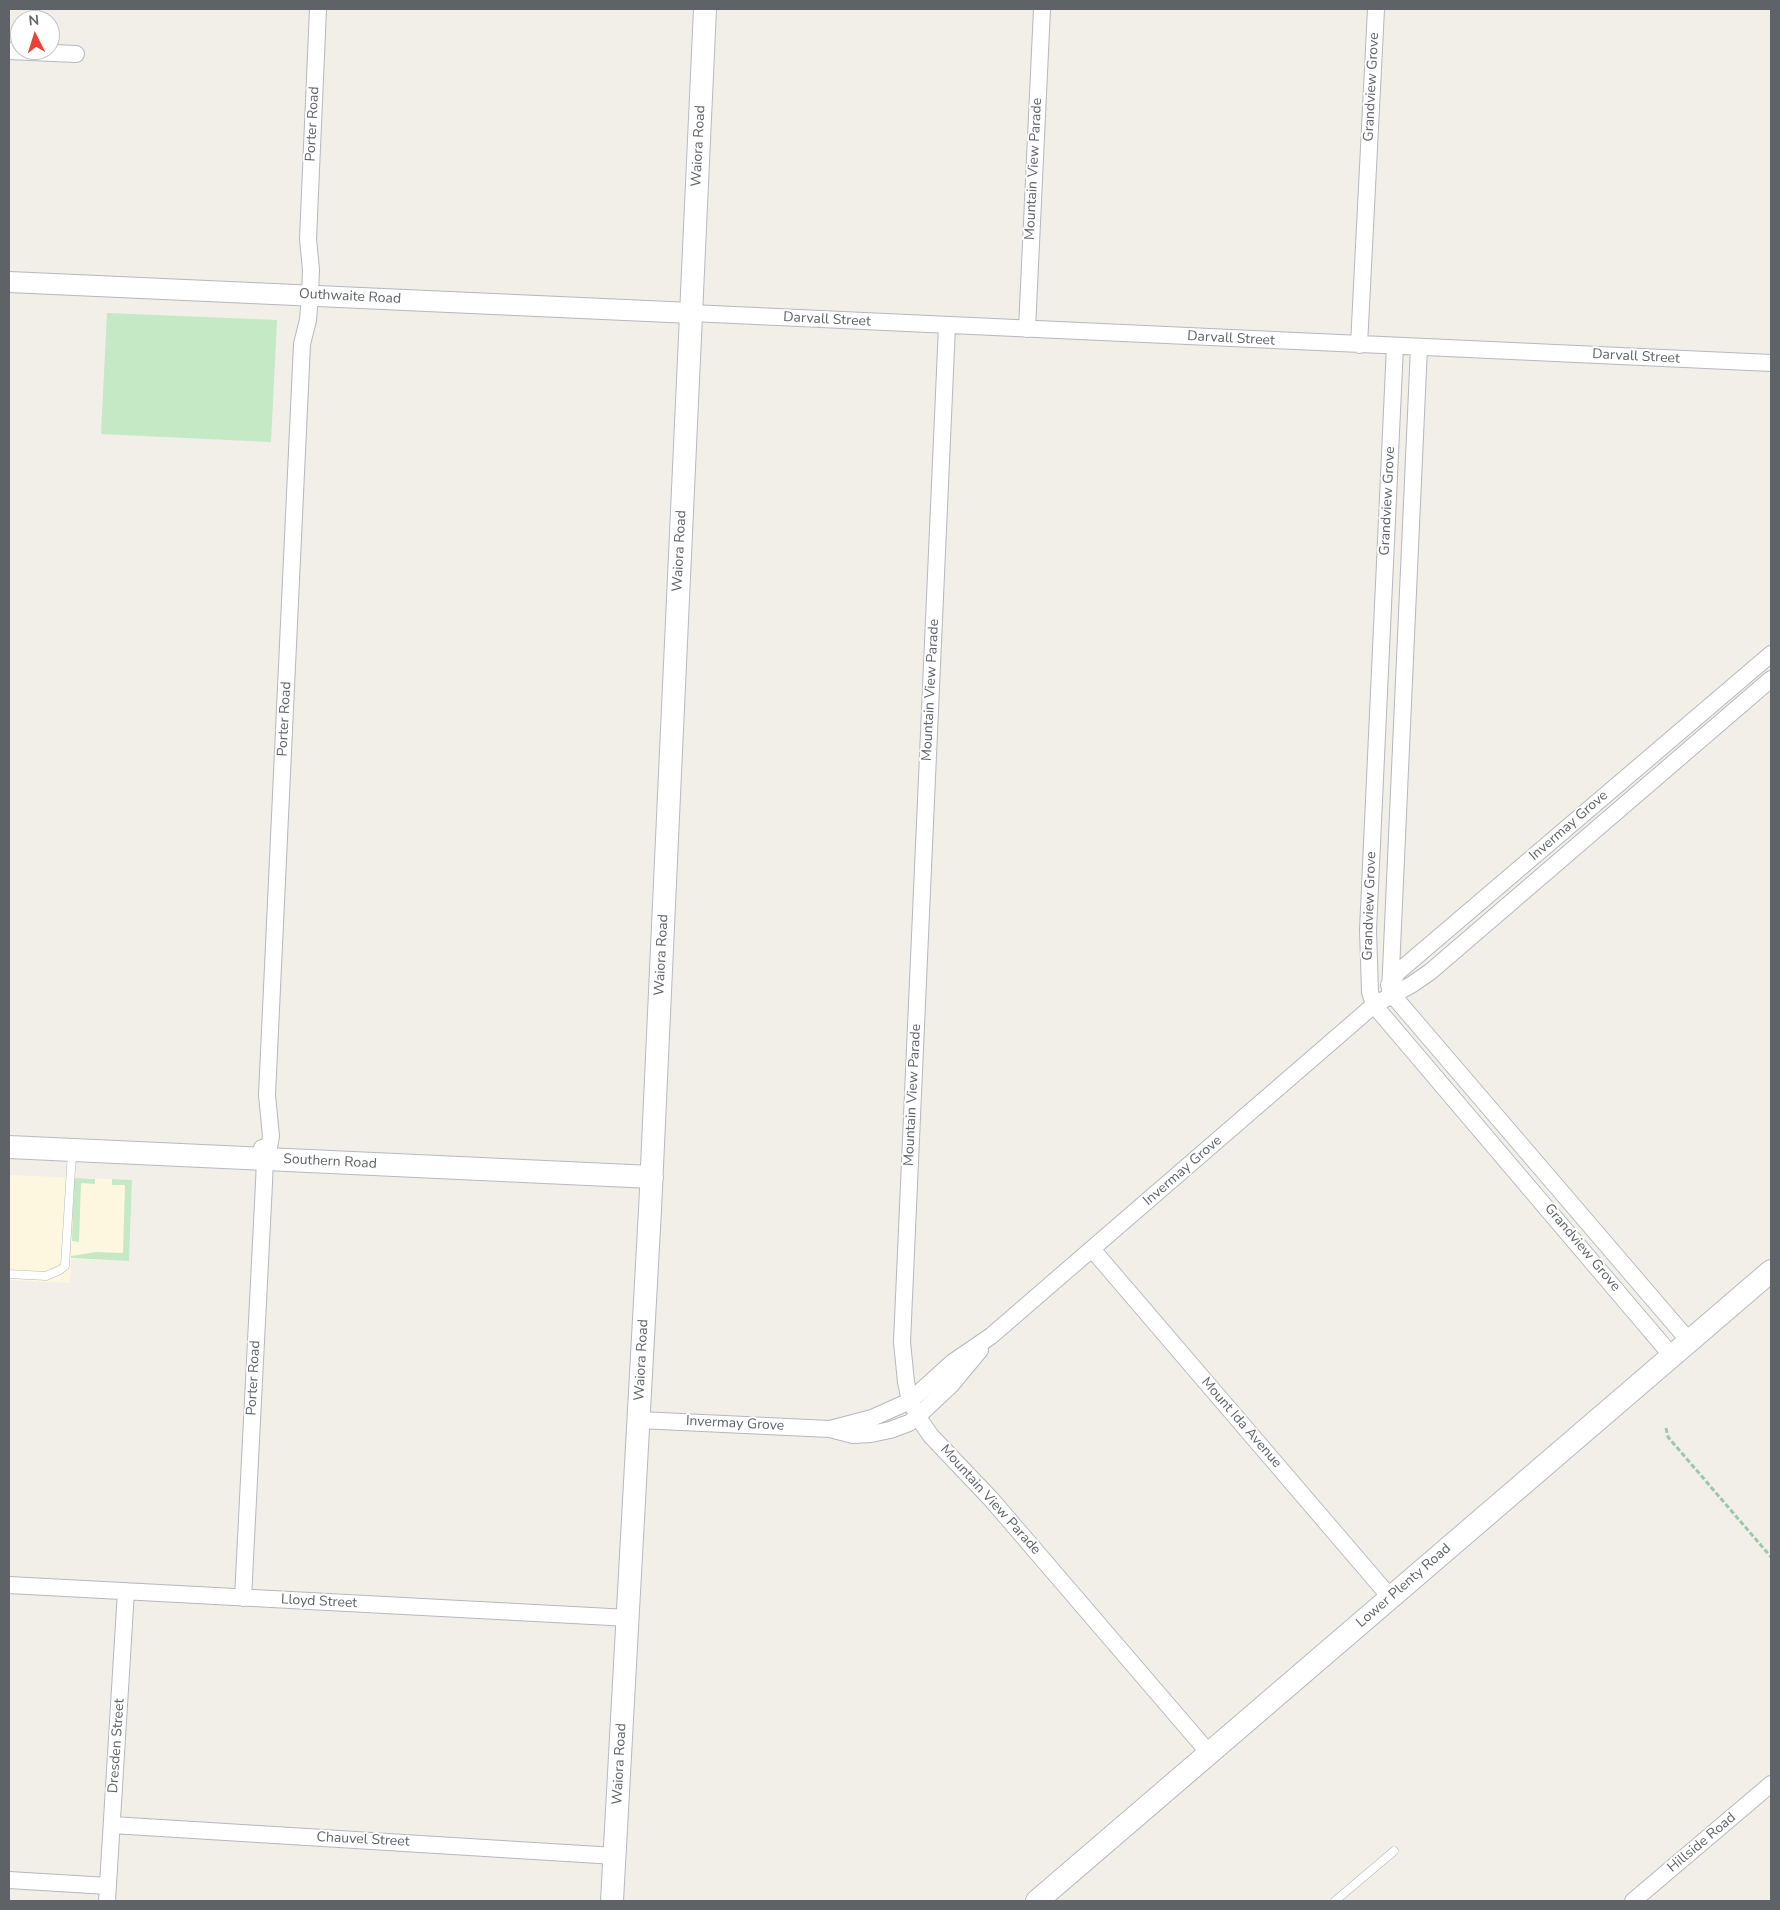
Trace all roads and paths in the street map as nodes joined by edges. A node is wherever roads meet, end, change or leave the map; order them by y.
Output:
1 (318, 9) edge
2 (705, 9) edge
3 (1042, 9) edge
4 (1376, 9) edge
5 (9, 51) edge
6 (76, 54) dead end
7 (9, 282) edge
8 (305, 295) junction
9 (691, 313) junction
10 (947, 326) junction
11 (1027, 329) junction
12 (1359, 345) junction
13 (1395, 346) junction
14 (1419, 347) junction
15 (1771, 363) edge
16 (1771, 654) edge
17 (1771, 679) edge
18 (1392, 989) junction
19 (1374, 1005) junction
20 (9, 1148) edge
21 (72, 1150) junction
22 (264, 1159) junction
23 (652, 1177) junction
24 (1092, 1249) junction
25 (1771, 1270) edge
26 (9, 1274) edge
27 (991, 1336) junction
28 (1689, 1341) junction
29 (1672, 1356) junction
30 (910, 1400) junction
31 (918, 1416) junction
32 (639, 1420) junction
33 (1666, 1428) dead end
34 (830, 1429) junction
35 (1771, 1557) edge
36 (9, 1585) edge
37 (126, 1591) junction
38 (243, 1598) junction
39 (1390, 1598) junction
40 (629, 1618) junction
41 (1209, 1753) junction
42 (1771, 1784) edge
43 (112, 1825) junction
44 (1394, 1851) dead end
45 (615, 1856) junction
46 (9, 1880) edge
47 (107, 1894) edge
48 (612, 1901) edge
49 (1037, 1901) edge
50 (1335, 1901) edge
51 (1634, 1901) edge

1 - 8 street, Porter Road
2 - 9 main road, Waiora Road
3 - 11 street, Mountain View Parade
4 - 12 street, Grandview Grove
5 - 6 street
7 - 8 street, Outhwaite Road
8 - 9 street, Outhwaite Road
8 - 22 street, Porter Road
9 - 10 street, Darvall Street
9 - 23 main road, Waiora Road
10 - 11 street, Darvall Street
10 - 30 street, Mountain View Parade
11 - 12 street, Darvall Street
12 - 13 street, Darvall Street
13 - 14 street, Darvall Street
13 - 19 street, Grandview Grove
14 - 15 street, Darvall Street
14 - 18 street, Grandview Grove
16 - 18 street, Invermay Grove
17 - 18 street, Invermay Grove
18 - 19 street, Invermay Grove
18 - 28 street, Grandview Grove
19 - 24 street, Invermay Grove
19 - 29 street, Grandview Grove
20 - 21 main road, Southern Road
21 - 22 main road, Southern Road
21 - 26 lane
22 - 23 main road, Southern Road
22 - 38 street, Porter Road
23 - 32 main road, Waiora Road
24 - 27 street, Invermay Grove
24 - 39 street, Mount Ida Avenue
25 - 28 main road, Lower Plenty Road
27 - 30 street, Invermay Grove
27 - 31 street, Invermay Grove
28 - 29 main road, Lower Plenty Road
29 - 39 main road, Lower Plenty Road
30 - 31 street, Mountain View Parade
30 - 34 street, Invermay Grove
31 - 34 street, Invermay Grove
31 - 41 street, Mountain View Parade
32 - 34 street, Invermay Grove
32 - 40 main road, Waiora Road
33 - 35 path
36 - 37 street, Lloyd Street
37 - 38 street, Lloyd Street
37 - 43 street, Dresden Street
38 - 40 street, Lloyd Street
39 - 41 main road, Lower Plenty Road
40 - 45 main road, Waiora Road
41 - 49 main road, Lower Plenty Road
42 - 51 street, Hillside Road
43 - 45 street, Chauvel Street
43 - 47 street, Dresden Street
44 - 50 lane
45 - 48 main road, Waiora Road
46 - 47 street

